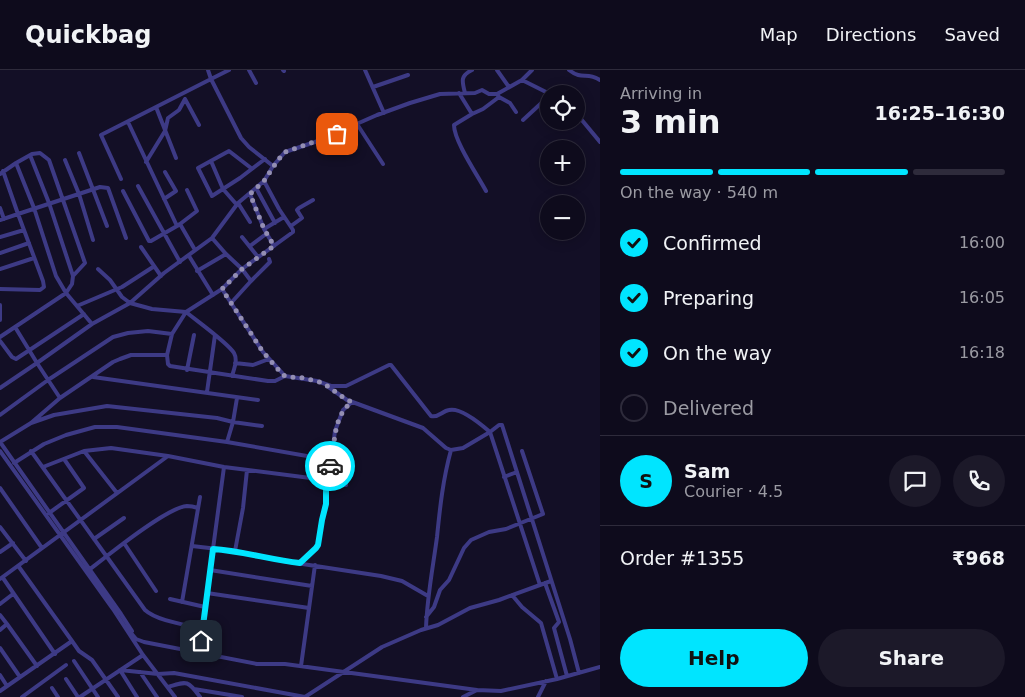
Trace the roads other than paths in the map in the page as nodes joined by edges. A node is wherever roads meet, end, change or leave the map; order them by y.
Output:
1 (208, 70) edge
2 (229, 70) edge
3 (249, 70) edge
4 (366, 70) edge
5 (472, 70) edge
6 (497, 70) edge
7 (532, 70) edge
8 (569, 70) edge
9 (408, 75) dead end
10 (523, 78) junction
11 (211, 79) junction
12 (600, 80) edge
13 (256, 83) dead end
14 (509, 87) junction
15 (373, 88) junction
16 (540, 89) edge
17 (459, 93) junction
18 (464, 93) junction
19 (498, 95) junction
20 (184, 96) junction
21 (540, 104) edge
22 (156, 107) junction
23 (516, 112) dead end
24 (384, 113) junction
25 (472, 114) junction
26 (523, 120) dead end
27 (128, 122) junction
28 (357, 124) junction
29 (585, 124) edge
30 (199, 126) dead end
31 (165, 131) junction
32 (600, 142) edge
33 (79, 153) dead end
34 (30, 155) junction
35 (176, 158) dead end
36 (265, 159) junction
37 (65, 160) dead end
38 (211, 161) junction
39 (146, 162) junction
40 (16, 163) junction
41 (383, 164) dead end
42 (273, 166) junction
43 (251, 168) junction
44 (2, 172) edge
45 (165, 172) dead end
46 (120, 179) dead end
47 (264, 181) junction
48 (138, 186) dead end
49 (256, 188) junction
50 (223, 189) junction
51 (93, 190) junction
52 (188, 190) dead end
53 (123, 191) dead end
54 (486, 191) dead end
55 (79, 194) junction
56 (250, 194) junction
57 (64, 198) junction
58 (164, 199) junction
59 (313, 200) dead end
60 (49, 203) junction
61 (237, 204) junction
62 (0, 208) edge
63 (34, 208) junction
64 (18, 214) junction
65 (284, 216) junction
66 (2, 219) edge
67 (250, 222) dead end
68 (275, 223) junction
69 (178, 225) junction
70 (106, 226) dead end
71 (291, 226) junction
72 (264, 229) junction
73 (24, 230) junction
74 (164, 234) junction
75 (266, 234) junction
76 (0, 237) edge
77 (242, 237) dead end
78 (126, 238) dead end
79 (212, 238) junction
80 (94, 240) dead end
81 (29, 243) junction
82 (250, 246) junction
83 (274, 246) junction
84 (141, 247) dead end
85 (195, 250) junction
86 (0, 253) edge
87 (226, 254) junction
88 (189, 256) junction
89 (258, 257) junction
90 (34, 258) junction
91 (269, 259) dead end
92 (180, 262) junction
93 (154, 266) junction
94 (0, 269) edge
95 (98, 269) dead end
96 (242, 269) junction
97 (197, 271) junction
98 (73, 276) junction
99 (161, 276) junction
100 (251, 281) junction
101 (0, 289) edge
102 (117, 289) junction
103 (222, 289) junction
104 (66, 293) junction
105 (213, 295) junction
106 (130, 303) junction
107 (230, 303) junction
108 (0, 305) edge
109 (77, 306) junction
110 (186, 312) junction
111 (84, 314) junction
112 (0, 320) edge
113 (92, 324) junction
114 (15, 327) junction
115 (172, 334) junction
116 (194, 335) dead end
117 (215, 335) junction
118 (0, 337) edge
119 (0, 341) edge
120 (29, 350) junction
121 (167, 355) junction
122 (269, 359) junction
123 (37, 363) junction
124 (235, 363) junction
125 (187, 370) junction
126 (209, 372) junction
127 (232, 376) junction
128 (285, 376) junction
129 (93, 377) junction
130 (48, 380) junction
131 (323, 383) junction
132 (0, 388) edge
133 (207, 392) junction
134 (60, 398) junction
135 (237, 398) junction
136 (258, 400) dead end
137 (352, 402) junction
138 (0, 415) edge
139 (233, 422) junction
140 (31, 423) junction
141 (262, 426) dead end
142 (490, 432) junction
143 (0, 442) edge
144 (227, 442) junction
145 (451, 450) junction
146 (0, 451) edge
147 (31, 451) junction
148 (84, 451) junction
149 (522, 451) dead end
150 (168, 456) junction
151 (64, 459) junction
152 (331, 461) junction
153 (14, 463) junction
154 (346, 463) dead end
155 (43, 467) junction
156 (224, 467) junction
157 (247, 470) junction
158 (516, 472) junction
159 (504, 477) junction
160 (326, 480) junction
161 (346, 485) dead end
162 (0, 488) edge
163 (117, 493) junction
164 (200, 497) dead end
165 (66, 501) junction
166 (198, 508) junction
167 (49, 513) junction
168 (124, 518) dead end
169 (532, 519) junction
170 (80, 520) junction
171 (521, 523) junction
172 (0, 527) edge
173 (62, 534) junction
174 (94, 539) junction
175 (13, 543) junction
176 (124, 543) junction
177 (192, 546) junction
178 (42, 548) junction
179 (213, 549) junction
180 (235, 550) junction
181 (0, 552) edge
182 (107, 556) junction
183 (26, 561) junction
184 (300, 563) junction
185 (315, 565) junction
186 (19, 567) junction
187 (89, 570) junction
188 (210, 570) junction
189 (1, 578) edge
190 (552, 581) junction
191 (542, 584) junction
192 (312, 586) junction
193 (156, 591) dead end
194 (207, 593) junction
195 (14, 594) junction
196 (512, 595) junction
197 (428, 596) junction
198 (170, 599) dead end
199 (182, 602) junction
200 (0, 604) edge
201 (205, 608) junction
202 (309, 608) junction
203 (0, 615) edge
204 (426, 617) junction
205 (8, 624) junction
206 (426, 628) junction
207 (203, 629) junction
208 (0, 630) edge
209 (130, 633) junction
210 (72, 642) junction
211 (0, 648) edge
212 (199, 653) junction
213 (54, 654) junction
214 (143, 655) junction
215 (74, 661) dead end
216 (66, 665) dead end
217 (37, 666) junction
218 (301, 666) junction
219 (600, 667) edge
220 (120, 670) junction
221 (140, 672) junction
222 (343, 672) junction
223 (580, 673) junction
224 (158, 674) junction
225 (0, 676) edge
226 (567, 676) junction
227 (20, 677) junction
228 (66, 679) dead end
229 (106, 679) junction
230 (557, 679) junction
231 (546, 681) junction
232 (7, 686) junction
233 (168, 687) junction
234 (52, 688) dead end
235 (92, 688) junction
236 (194, 688) junction
237 (477, 690) junction
238 (0, 691) edge
239 (216, 692) junction
240 (299, 696) edge
241 (22, 697) edge
242 (58, 697) edge
243 (79, 697) edge
244 (98, 697) edge
245 (118, 697) edge
246 (137, 697) edge
247 (157, 697) edge
248 (175, 697) edge
249 (200, 697) edge
250 (220, 697) edge
251 (242, 697) edge
252 (305, 697) edge
253 (463, 697) edge
254 (538, 697) edge

1 - 11 street
2 - 11 street
3 - 13 street
4 - 15 street
5 - 18 street
6 - 14 street
7 - 10 street
8 - 12 street
9 - 15 street
10 - 14 street
10 - 16 street
11 - 20 street
11 - 36 street
14 - 19 street
15 - 24 street
17 - 18 street
17 - 24 street
17 - 25 street
18 - 19 street
19 - 23 street
19 - 25 street
20 - 22 street
20 - 30 street
20 - 31 street
21 - 26 street
22 - 27 street
22 - 31 street
24 - 28 street
25 - 54 street
27 - 39 street
27 - 46 street
28 - 41 street
28 - 42 street
29 - 32 street
31 - 35 street
31 - 39 street
33 - 51 street
34 - 40 street
34 - 57 street
34 - 60 street
36 - 42 street
36 - 43 street
37 - 55 street
38 - 43 street
38 - 50 street
38 - 50 street
39 - 58 street
40 - 44 street
40 - 63 street
42 - 47 street
43 - 50 street
44 - 64 street
45 - 58 street
47 - 49 street
47 - 65 street
48 - 74 street
49 - 56 street
49 - 68 street
50 - 61 street
51 - 55 street
51 - 70 street
51 - 78 street
52 - 69 street
53 - 74 street
55 - 57 street
55 - 80 street
56 - 61 street
56 - 72 street
57 - 60 street
57 - 98 street
58 - 69 street
59 - 71 street
60 - 63 street
60 - 98 street
61 - 67 street
61 - 79 street
62 - 66 street
63 - 64 street
63 - 104 street
64 - 66 street
64 - 73 street
65 - 68 street
65 - 71 street
68 - 72 street
69 - 74 street
69 - 85 street
71 - 83 street
72 - 75 street
73 - 76 street
73 - 81 street
74 - 92 street
75 - 82 street
75 - 83 street
77 - 82 street
79 - 85 street
79 - 87 street
81 - 86 street
81 - 90 street
82 - 89 street
83 - 89 street
84 - 93 street
85 - 88 street
87 - 96 street
87 - 97 street
88 - 92 street
88 - 97 street
89 - 96 street
90 - 94 street
90 - 101 street
91 - 100 street
92 - 99 street
93 - 99 street
93 - 102 street
95 - 102 street
96 - 100 street
96 - 103 street
97 - 105 street
98 - 104 street
99 - 106 street
100 - 107 street
102 - 106 street
102 - 109 street
103 - 105 street
103 - 107 street
104 - 109 street
104 - 114 street
105 - 110 street
106 - 110 street
106 - 113 street
107 - 122 street
108 - 112 street
109 - 111 street
110 - 115 street
110 - 117 street
111 - 113 street
111 - 120 street
113 - 123 street
114 - 118 street
114 - 120 street
115 - 121 street
115 - 130 street
116 - 125 street
117 - 124 street
117 - 126 street
119 - 120 street
120 - 123 street
121 - 125 street
121 - 129 street
122 - 124 street
122 - 128 street
123 - 130 street
123 - 132 street
124 - 127 street
125 - 126 street
126 - 127 street
126 - 133 street
127 - 128 street
128 - 131 street
129 - 133 street
129 - 134 street
130 - 134 street
130 - 138 street
131 - 137 street
131 - 142 street
133 - 135 street
134 - 140 street
135 - 136 street
135 - 139 street
137 - 145 street
137 - 152 street
139 - 140 street
139 - 141 street
139 - 144 street
140 - 143 street
142 - 145 street
142 - 158 street
142 - 159 street
143 - 153 street
144 - 147 street
144 - 152 street
145 - 197 street
146 - 173 street
147 - 153 street
147 - 155 street
148 - 150 street
148 - 151 street
148 - 163 street
149 - 169 street
150 - 156 street
150 - 163 street
151 - 155 street
151 - 165 street
152 - 154 street
152 - 160 street
153 - 167 street
155 - 165 street
156 - 157 street
156 - 179 street
157 - 160 street
157 - 180 street
158 - 159 street
158 - 169 street
159 - 171 street
160 - 161 street
160 - 184 street
162 - 178 street
163 - 170 street
164 - 166 street
165 - 167 street
165 - 170 street
166 - 176 street
166 - 177 street
167 - 173 street
168 - 174 street
169 - 171 street
169 - 190 street
170 - 173 street
170 - 174 street
171 - 191 street
171 - 204 street
172 - 175 street
173 - 178 street
173 - 187 street
173 - 209 street
174 - 182 street
175 - 181 street
175 - 183 street
176 - 182 street
176 - 193 street
177 - 179 street
177 - 199 street
178 - 183 street
179 - 180 street
179 - 188 street
180 - 184 street
182 - 187 street
182 - 207 street
183 - 186 street
184 - 185 street
185 - 192 street
185 - 197 street
186 - 189 street
186 - 210 street
187 - 209 street
188 - 192 street
188 - 194 street
189 - 195 street
190 - 191 street
190 - 223 street
191 - 196 street
191 - 226 street
192 - 202 street
194 - 201 street
194 - 202 street
195 - 200 street
195 - 213 street
196 - 206 street
196 - 230 street
197 - 204 street
198 - 199 street
199 - 201 street
201 - 207 street
202 - 218 street
203 - 205 street
204 - 206 street
205 - 208 street
205 - 217 street
206 - 222 street
207 - 212 street
209 - 212 street
209 - 214 street
210 - 213 street
210 - 229 street
211 - 227 street
212 - 218 street
213 - 217 street
214 - 220 street
214 - 224 street
215 - 235 street
216 - 241 street
217 - 227 street
218 - 222 street
219 - 223 street
220 - 221 street
220 - 229 street
220 - 246 street
221 - 224 street
221 - 247 street
222 - 237 street
222 - 252 street
223 - 226 street
224 - 233 street
224 - 240 street
225 - 232 street
226 - 230 street
227 - 232 street
228 - 243 street
229 - 235 street
229 - 245 street
230 - 231 street
231 - 237 street
231 - 254 street
232 - 238 street
233 - 236 street
233 - 248 street
234 - 242 street
235 - 243 street
235 - 244 street
236 - 239 street
236 - 249 street
237 - 253 street
239 - 250 street
239 - 251 street
240 - 252 street

